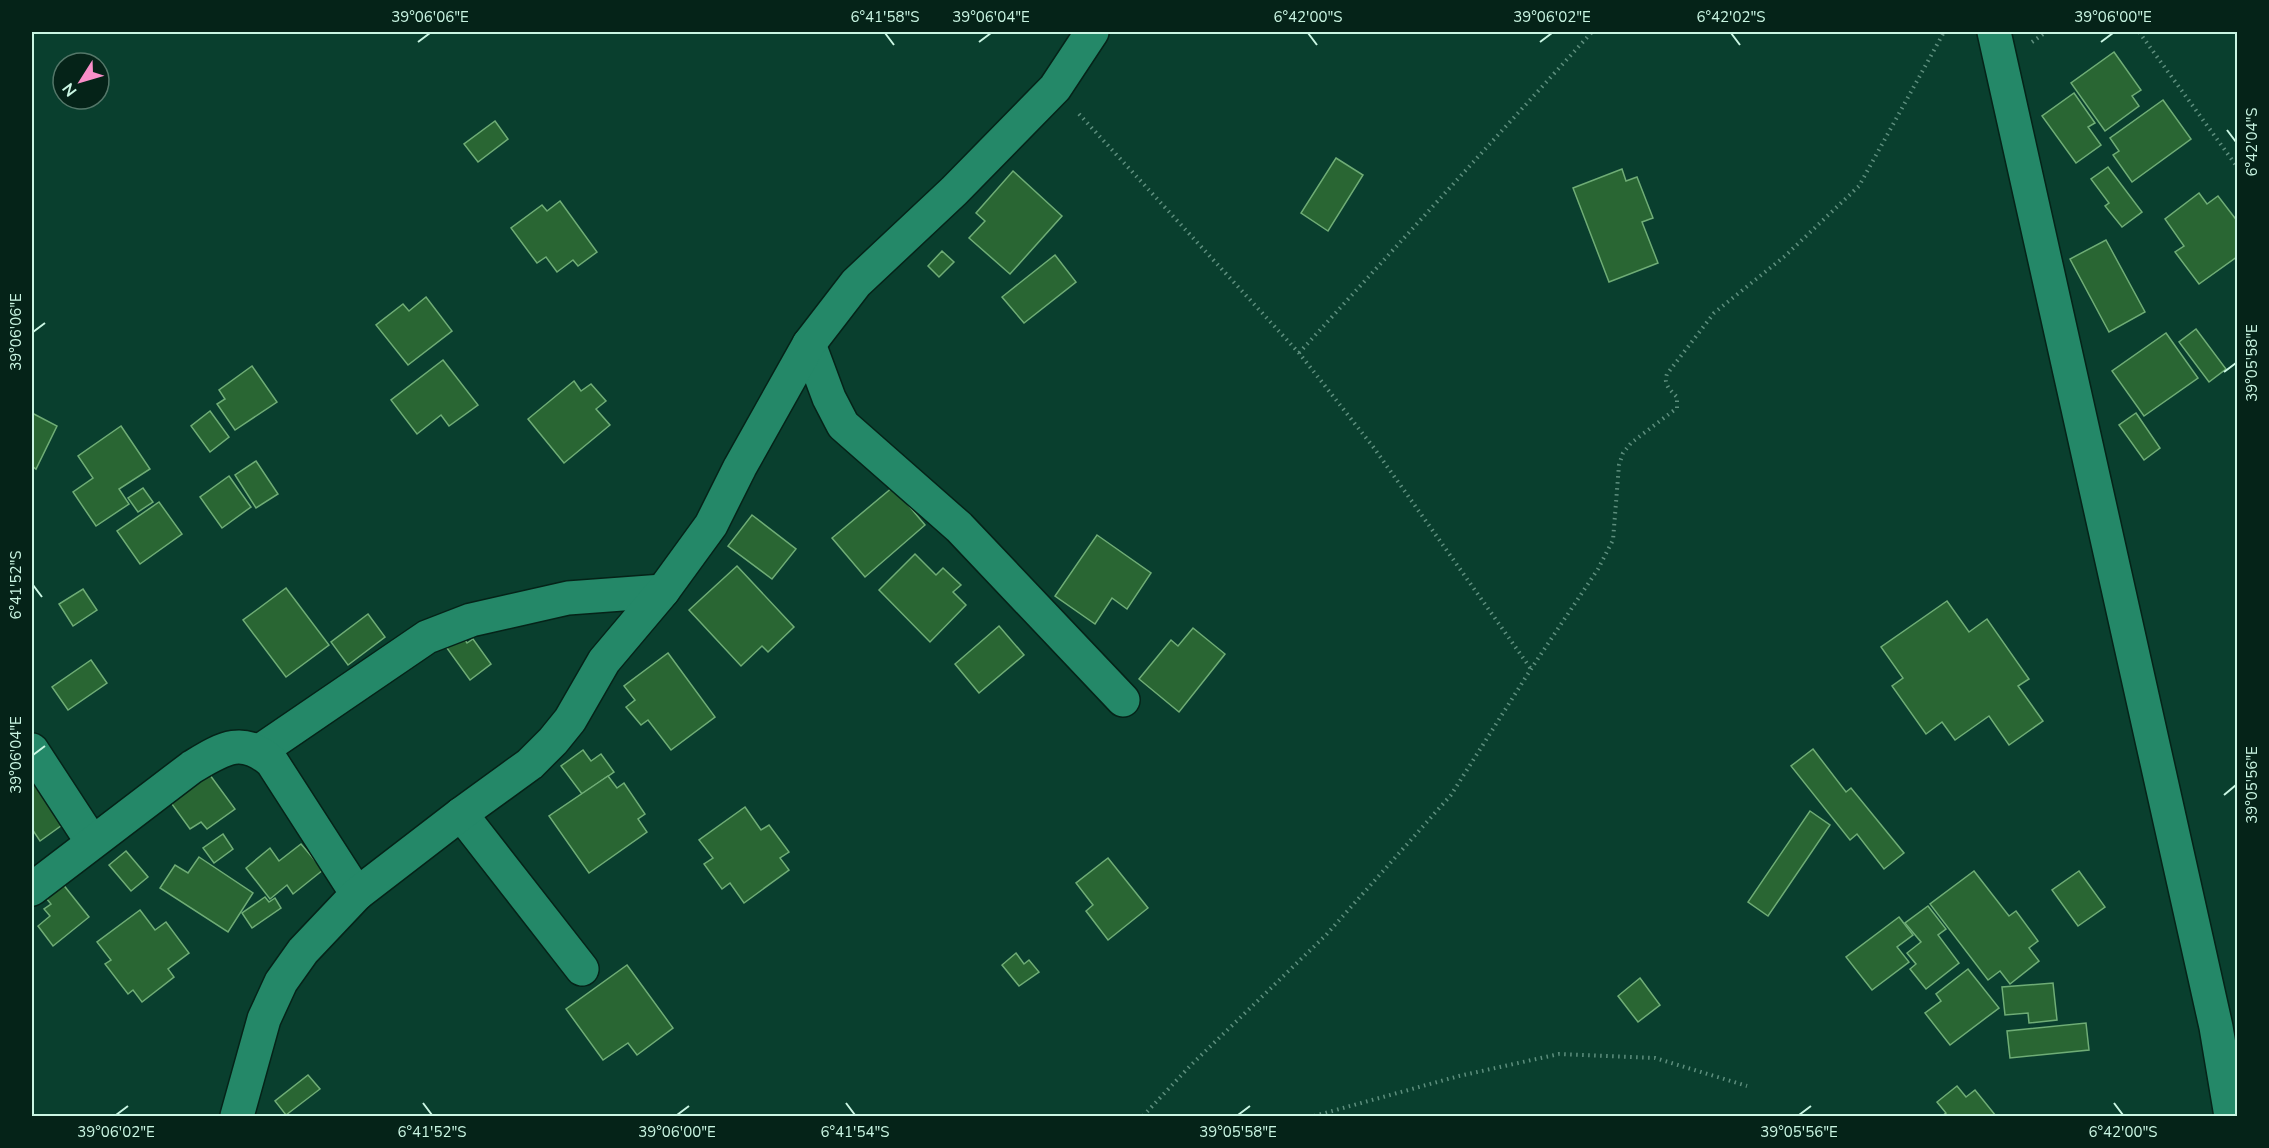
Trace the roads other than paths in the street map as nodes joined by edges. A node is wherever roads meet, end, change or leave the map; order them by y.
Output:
1 (1092, 32) edge
2 (1994, 32) edge
3 (809, 344) junction
4 (663, 591) junction
5 (1123, 700) dead end
6 (32, 750) edge
7 (260, 751) junction
8 (461, 814) junction
9 (92, 842) junction
10 (32, 889) edge
11 (357, 894) junction
12 (582, 969) dead end
13 (237, 1116) edge
14 (2231, 1116) edge

1 - 3 street
2 - 14 street
3 - 4 street
3 - 5 street
4 - 7 street
4 - 8 street
6 - 9 street
7 - 9 street
7 - 11 street
8 - 11 street
8 - 12 street
9 - 10 street
11 - 13 street

